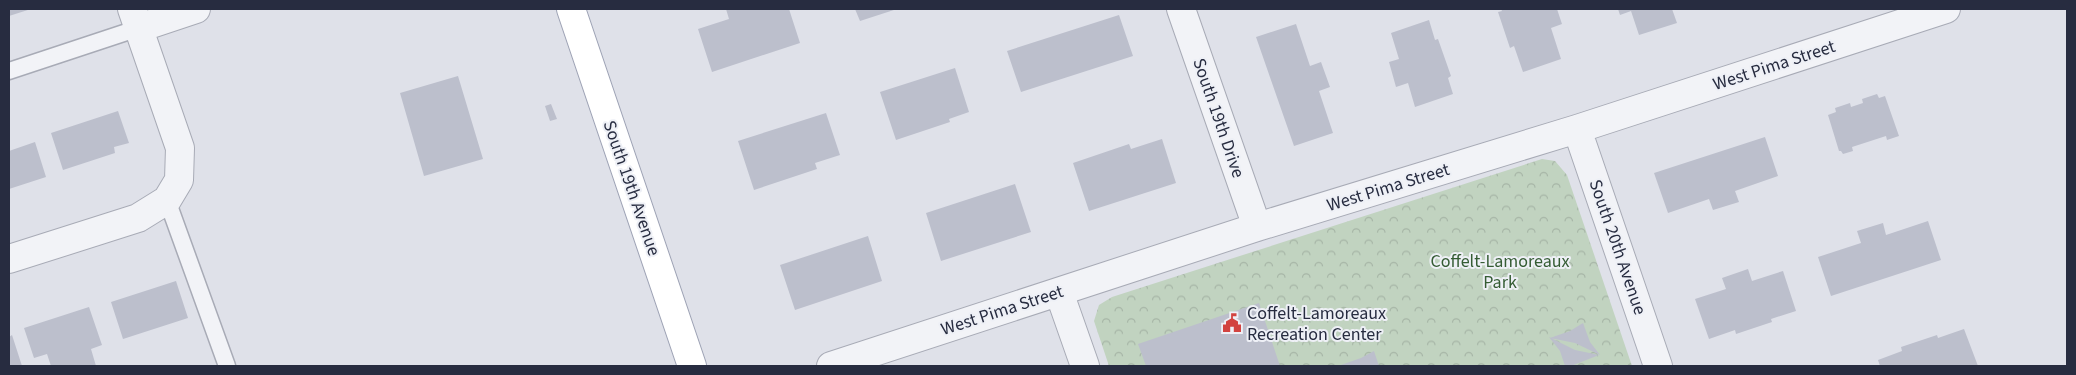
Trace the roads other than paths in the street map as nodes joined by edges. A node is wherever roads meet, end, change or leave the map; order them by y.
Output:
1 (196, 9) edge
2 (571, 9) edge
3 (1181, 9) edge
4 (1946, 9) edge
5 (136, 18) edge
6 (9, 70) edge
7 (1577, 128) junction
8 (173, 190) junction
9 (1257, 227) junction
10 (9, 259) edge
11 (1059, 292) junction
12 (227, 366) edge
13 (692, 366) edge
14 (831, 366) edge
15 (1085, 366) edge
16 (1658, 366) edge

1 - 5 street
2 - 13 main road, South 19th Avenue
3 - 9 street, South 19th Drive
4 - 7 street, West Pima Street
5 - 6 lane
5 - 8 street
7 - 9 street, West Pima Street
7 - 16 street, South 20th Avenue
8 - 10 street
8 - 12 lane
9 - 11 street, West Pima Street
11 - 14 street, West Pima Street
11 - 15 street

